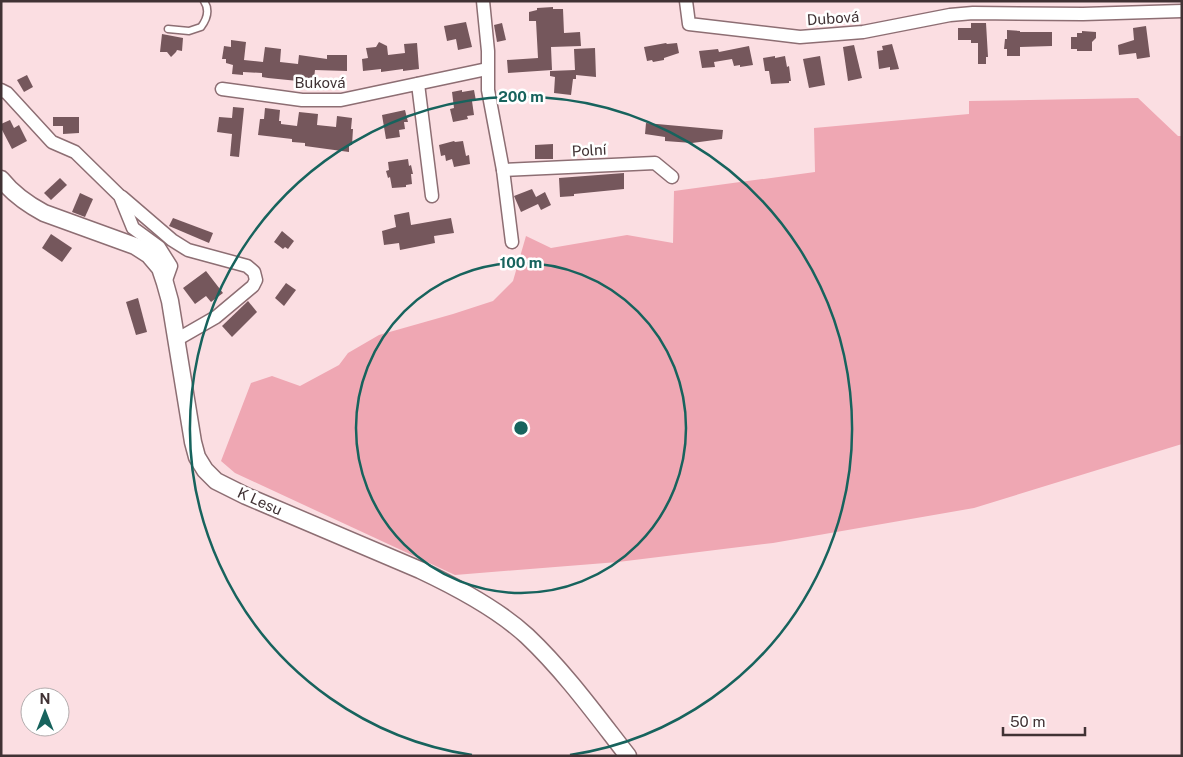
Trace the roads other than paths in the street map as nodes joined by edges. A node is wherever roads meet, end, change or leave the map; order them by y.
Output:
1 (204, 1) edge
2 (482, 1) edge
3 (686, 1) edge
4 (1182, 11) edge
5 (168, 29) dead end
6 (488, 69) junction
7 (418, 84) junction
8 (222, 89) dead end
9 (1, 90) edge
10 (503, 170) junction
11 (672, 177) dead end
12 (1, 179) edge
13 (120, 196) junction
14 (432, 196) dead end
15 (512, 242) dead end
16 (166, 283) junction
17 (176, 340) junction
18 (628, 756) edge

1 - 5 lane
2 - 6 street
3 - 4 street, Dubová
6 - 7 street, Buková
6 - 10 street
7 - 8 street, Buková
7 - 14 street
9 - 13 street
10 - 11 street, Polní
10 - 15 street
12 - 16 street, K Lesu
13 - 16 street
13 - 17 street
16 - 17 street, K Lesu
17 - 18 street, K Lesu

